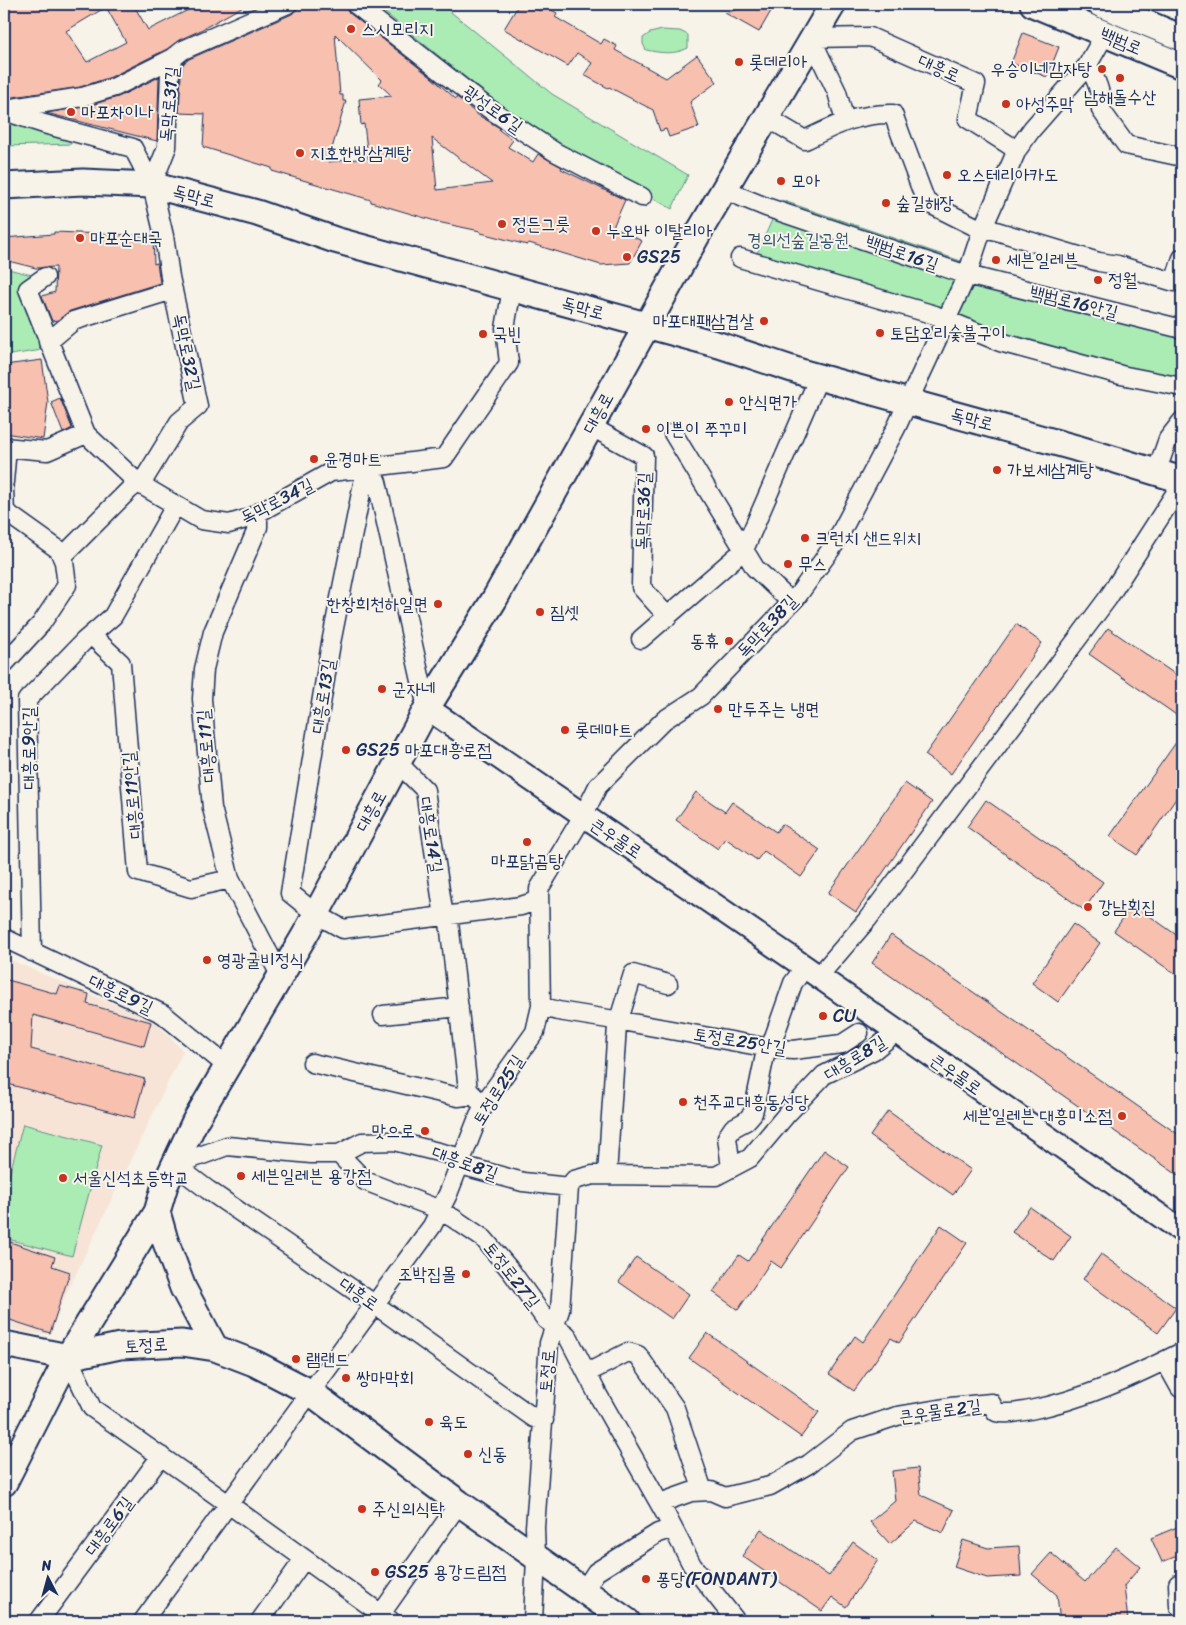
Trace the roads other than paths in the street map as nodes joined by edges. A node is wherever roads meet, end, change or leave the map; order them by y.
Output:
1 (288, 4) edge
2 (356, 4) edge
3 (833, 4) edge
4 (1033, 4) edge
5 (1100, 4) edge
6 (1126, 9) edge
7 (1106, 34) junction
8 (812, 38) junction
9 (1182, 38) edge
10 (173, 58) junction
11 (1086, 66) junction
12 (1182, 66) edge
13 (4, 110) edge
14 (766, 117) junction
15 (845, 121) junction
16 (1017, 150) junction
17 (1182, 157) edge
18 (152, 185) junction
19 (4, 186) edge
20 (724, 190) junction
21 (642, 197) dead end
22 (982, 230) junction
23 (740, 258) dead end
24 (1182, 258) edge
25 (967, 275) junction
26 (45, 277) dead end
27 (512, 289) junction
28 (173, 290) junction
29 (945, 320) junction
30 (646, 326) junction
31 (1182, 329) edge
32 (48, 342) junction
33 (819, 377) junction
34 (1182, 387) edge
35 (908, 401) junction
36 (1182, 421) edge
37 (590, 426) junction
38 (673, 433) dead end
39 (86, 434) junction
40 (5, 447) edge
41 (370, 468) junction
42 (1156, 473) junction
43 (1182, 481) edge
44 (4, 482) edge
45 (138, 483) junction
46 (4, 488) edge
47 (175, 506) junction
48 (258, 513) junction
49 (4, 515) edge
50 (744, 550) junction
51 (62, 557) junction
52 (791, 602) junction
53 (668, 617) junction
54 (90, 635) junction
55 (641, 640) dead end
56 (4, 664) edge
57 (427, 708) junction
58 (397, 762) junction
59 (583, 816) junction
60 (230, 878) junction
61 (539, 900) junction
62 (316, 914) junction
63 (446, 916) junction
64 (4, 938) edge
65 (32, 952) junction
66 (811, 972) junction
67 (280, 975) junction
68 (668, 984) dead end
69 (541, 1006) junction
70 (458, 1007) junction
71 (383, 1016) dead end
72 (618, 1020) junction
73 (896, 1032) junction
74 (859, 1033) dead end
75 (769, 1048) junction
76 (312, 1063) dead end
77 (227, 1066) junction
78 (478, 1101) junction
79 (339, 1154) junction
80 (460, 1162) junction
81 (176, 1165) junction
82 (731, 1168) junction
83 (607, 1175) junction
84 (569, 1187) junction
85 (440, 1211) junction
86 (157, 1212) junction
87 (1182, 1231) edge
88 (374, 1304) junction
89 (554, 1326) junction
90 (4, 1344) edge
91 (215, 1348) junction
92 (1182, 1352) edge
93 (68, 1357) junction
94 (1165, 1361) junction
95 (587, 1373) junction
96 (1180, 1388) dead end
97 (310, 1392) junction
98 (544, 1420) junction
99 (161, 1456) junction
100 (4, 1483) edge
101 (703, 1491) junction
102 (660, 1503) junction
103 (228, 1504) junction
104 (459, 1504) junction
105 (673, 1528) junction
106 (536, 1558) junction
107 (304, 1559) junction
108 (1178, 1584) dead end
109 (584, 1590) junction
110 (1182, 1608) edge
111 (383, 1619) edge
112 (39, 1621) edge
113 (143, 1621) edge
114 (260, 1621) edge
115 (533, 1621) edge
116 (628, 1621) edge
117 (736, 1621) edge

1 - 10 street, 독막로31길
2 - 21 street, 광성로6길
3 - 8 main road, 대흥로
4 - 7 main road, 백범로
5 - 6 main road, 백범로
6 - 9 main road, 백범로
7 - 11 street
7 - 12 main road, 백범로
8 - 14 main road, 대흥로
8 - 15 street
8 - 16 street, 대흥로
10 - 13 street
10 - 18 street, 독막로31길
11 - 16 street
11 - 17 street
13 - 18 street, 독막로32길
14 - 15 street
14 - 20 main road, 대흥로
15 - 22 street
16 - 22 street
18 - 19 main road, 독막로
18 - 27 main road, 독막로
18 - 28 street, 독막로32길
20 - 25 street, 백범로16길
20 - 30 main road, 대흥로
22 - 24 street
22 - 25 street
23 - 29 street
25 - 29 street
25 - 31 street, 백범로16안길
26 - 32 street
27 - 30 main road, 독막로
27 - 41 street, 독막로34길
28 - 32 street
28 - 45 street, 독막로32길
29 - 34 street
29 - 35 street
30 - 33 main road, 독막로
30 - 37 main road, 대흥로
32 - 39 street
33 - 35 main road, 독막로
33 - 50 street
35 - 42 main road, 독막로
35 - 52 street, 독막로38길
36 - 42 street
37 - 53 street, 독막로36길
37 - 57 main road, 대흥로
38 - 50 street
39 - 40 street
39 - 45 street, 독막로34길
40 - 44 street
41 - 48 street, 독막로34길
41 - 57 street
41 - 62 street, 대흥로13길
42 - 43 main road, 독막로
43 - 66 street
45 - 47 street, 독막로34길
45 - 51 street, 독막로32길
46 - 49 street
47 - 48 street, 독막로34길
47 - 54 street, 대흥로9안길
48 - 60 street, 대흥로11길
49 - 51 street
50 - 52 street
50 - 53 street
51 - 56 street
52 - 59 street, 독막로38길
53 - 55 street
54 - 60 street, 대흥로11안길
54 - 65 street, 대흥로9안길
57 - 58 main road, 대흥로
57 - 59 street, 큰우물로
58 - 62 main road, 대흥로
58 - 63 street, 대흥로14길
59 - 61 street, 토정로25길
59 - 66 street, 큰우물로
60 - 67 street, 대흥로11길
61 - 63 street
61 - 69 street, 토정로25길
62 - 63 street
62 - 67 main road, 대흥로
63 - 70 street, 대흥로14길
64 - 65 street, 대흥로9길
65 - 77 street, 대흥로9길
66 - 73 street, 큰우물로
66 - 75 street
67 - 77 main road, 대흥로
68 - 72 street
69 - 72 street, 토정로25안길
69 - 78 street, 토정로25길
70 - 71 street
70 - 78 street, 대흥로14길
72 - 75 street, 토정로25안길
72 - 83 street
73 - 82 street, 대흥로8길
73 - 87 street, 큰우물로
74 - 75 street, 토정로25안길
75 - 82 street
76 - 78 street
77 - 81 main road, 대흥로
78 - 80 street, 토정로25길
79 - 80 street, 대흥로8길
79 - 81 street, 대흥로8길
79 - 85 street, 토정로27길
80 - 84 street, 대흥로8길
80 - 85 street, 토정로25길
81 - 86 main road, 대흥로
81 - 88 street, 대흥로
82 - 83 street, 대흥로8길
83 - 84 street, 대흥로8길
84 - 89 street, 토정로
85 - 88 street, 토정로25길
85 - 89 street, 토정로27길
86 - 91 main road
86 - 93 main road, 대흥로
88 - 97 street, 토정로25길
88 - 98 street, 대흥로
89 - 95 street, 토정로27길
89 - 98 street, 토정로
90 - 93 main road, 토정로
91 - 93 main road, 토정로
91 - 97 main road, 토정로
92 - 94 street, 큰우물로2길
93 - 99 street
93 - 100 main road, 대흥로
94 - 96 street
94 - 101 street, 큰우물로2길
95 - 101 street
95 - 102 street, 토정로27길
97 - 103 street
97 - 104 main road, 토정로
98 - 106 street, 토정로
99 - 103 street
99 - 112 street, 대흥로6길
101 - 102 street, 큰우물로2길
102 - 105 street, 토정로27길
103 - 107 street
103 - 113 street
104 - 106 main road, 토정로
104 - 111 street
105 - 109 street
105 - 117 street, 토정로27길
106 - 109 main road, 토정로
106 - 115 street, 토정로
107 - 111 street
107 - 114 street
108 - 110 street
109 - 116 main road, 토정로

